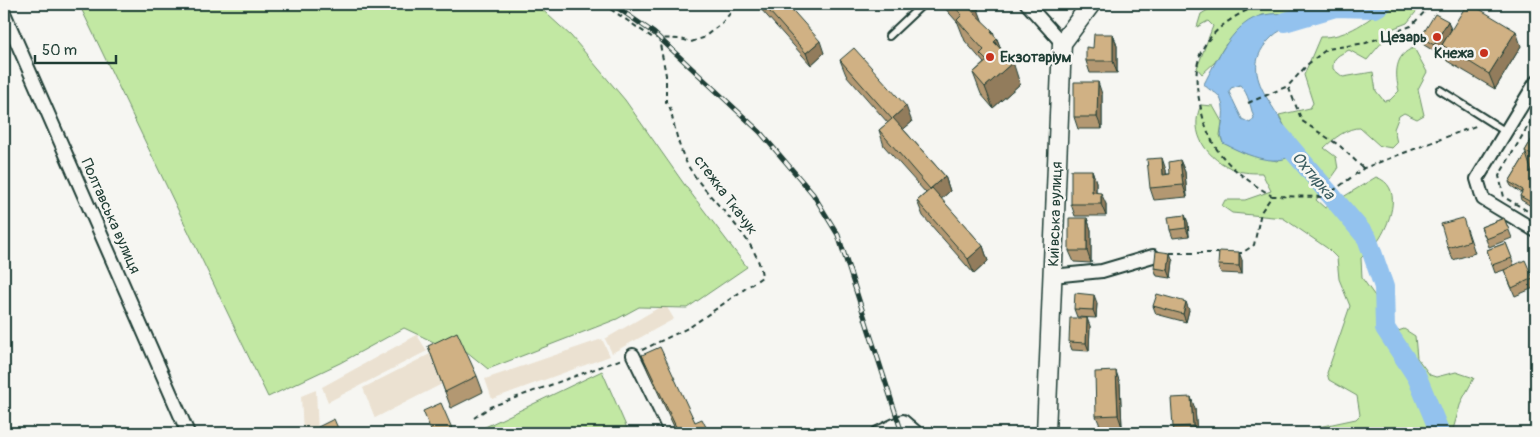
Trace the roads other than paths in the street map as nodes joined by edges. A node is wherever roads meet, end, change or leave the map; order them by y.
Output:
1 (923, 4) edge
2 (1027, 4) edge
3 (1091, 4) edge
4 (4, 13) edge
5 (889, 36) dead end
6 (1062, 44) junction
7 (1536, 82) edge
8 (1440, 90) dead end
9 (1507, 133) junction
10 (1536, 232) edge
11 (1153, 256) edge
12 (1052, 276) junction
13 (633, 354) dead end
14 (188, 433) edge
15 (672, 433) edge
16 (878, 433) edge
17 (916, 433) edge
18 (1046, 433) edge

1 - 5 lane
2 - 6 street
3 - 6 main road
4 - 14 street, Полтавська вулиця
6 - 12 main road, Київська вулиця
7 - 9 street
8 - 9 lane
9 - 10 street
11 - 12 street
12 - 18 main road, Київська вулиця
13 - 15 street
16 - 17 street

